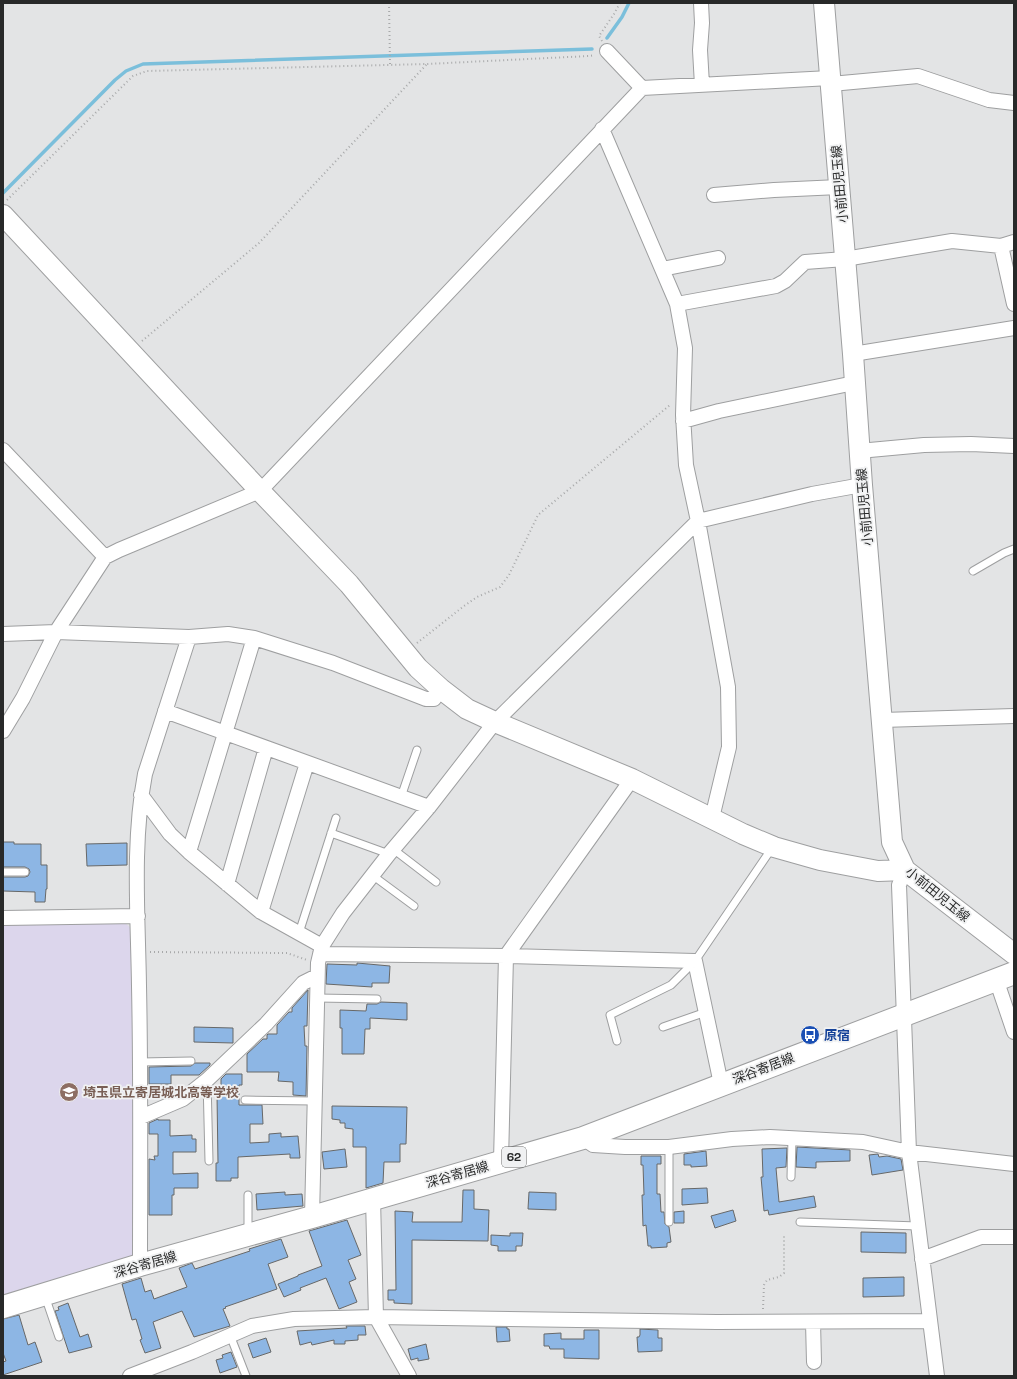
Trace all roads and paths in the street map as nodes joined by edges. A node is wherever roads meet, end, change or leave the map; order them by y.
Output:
1 (389, 3) edge
2 (620, 3) edge
3 (701, 3) edge
4 (824, 3) edge
5 (607, 51) junction
6 (390, 64) junction
7 (427, 64) junction
8 (831, 81) junction
9 (702, 85) junction
10 (642, 88) junction
11 (1014, 103) edge
12 (602, 129) junction
13 (839, 187) junction
14 (714, 195) dead end
15 (3, 203) edge
16 (3, 215) edge
17 (1007, 244) edge
18 (718, 258) dead end
19 (845, 259) junction
20 (662, 269) junction
21 (677, 304) junction
22 (1014, 304) edge
23 (1014, 328) edge
24 (130, 352) junction
25 (853, 354) junction
26 (854, 383) junction
27 (683, 399) junction
28 (683, 421) junction
29 (1014, 446) edge
30 (3, 450) edge
31 (859, 452) junction
32 (862, 485) junction
33 (260, 491) junction
34 (698, 521) junction
35 (1014, 549) edge
36 (105, 557) junction
37 (973, 571) dead end
38 (56, 632) junction
39 (3, 634) edge
40 (189, 636) junction
41 (254, 638) junction
42 (405, 653) junction
43 (441, 689) junction
44 (165, 711) junction
45 (1014, 716) edge
46 (882, 720) junction
47 (495, 722) junction
48 (3, 731) edge
49 (225, 733) junction
50 (266, 748) junction
51 (417, 750) dead end
52 (307, 763) junction
53 (632, 779) junction
54 (141, 794) junction
55 (402, 797) junction
56 (429, 807) junction
57 (336, 818) dead end
58 (712, 818) junction
59 (331, 833) junction
60 (774, 847) junction
61 (189, 852) junction
62 (391, 852) junction
63 (905, 870) junction
64 (3, 872) edge
65 (25, 872) dead end
66 (372, 875) junction
67 (436, 882) dead end
68 (226, 884) junction
69 (414, 906) dead end
70 (262, 912) junction
71 (138, 916) junction
72 (3, 918) edge
73 (299, 933) junction
74 (139, 952) junction
75 (1014, 954) edge
76 (506, 956) junction
77 (319, 960) junction
78 (696, 961) junction
79 (1005, 976) edge
80 (317, 998) junction
81 (377, 999) dead end
82 (706, 1012) junction
83 (904, 1014) junction
84 (663, 1027) dead end
85 (1014, 1032) edge
86 (617, 1041) dead end
87 (191, 1061) dead end
88 (141, 1062) junction
89 (207, 1080) junction
90 (721, 1084) junction
91 (245, 1100) dead end
92 (314, 1101) junction
93 (140, 1117) junction
94 (583, 1138) junction
95 (792, 1138) junction
96 (669, 1148) junction
97 (909, 1152) junction
98 (209, 1161) dead end
99 (501, 1161) junction
100 (1014, 1164) edge
101 (791, 1177) dead end
102 (248, 1195) dead end
103 (373, 1199) junction
104 (312, 1217) junction
105 (669, 1222) dead end
106 (800, 1222) dead end
107 (918, 1226) junction
108 (784, 1234) dead end
109 (248, 1235) junction
110 (1014, 1237) edge
111 (922, 1260) junction
112 (140, 1264) junction
113 (44, 1294) junction
114 (3, 1307) edge
115 (376, 1317) junction
116 (930, 1321) junction
117 (763, 1322) junction
118 (813, 1322) junction
119 (230, 1335) junction
120 (59, 1337) dead end
121 (814, 1362) dead end
122 (130, 1376) edge
123 (246, 1376) edge
124 (409, 1376) edge
125 (937, 1376) edge

1 - 6 path
2 - 5 path
3 - 9 street
4 - 8 street, 小前田児玉線
5 - 7 path
5 - 10 street
6 - 7 path
6 - 15 path
7 - 24 path
8 - 9 street
8 - 11 street
8 - 13 street, 小前田児玉線
9 - 10 street
10 - 12 street
12 - 20 street
12 - 33 street
13 - 14 street
13 - 19 street, 小前田児玉線
16 - 24 street
17 - 19 street
17 - 22 street
18 - 20 street
19 - 21 street
19 - 25 street, 小前田児玉線
20 - 21 street
21 - 27 street
23 - 25 street
24 - 33 street
25 - 26 street, 小前田児玉線
26 - 28 street
26 - 31 street, 小前田児玉線
27 - 28 street
27 - 42 path
28 - 34 street
29 - 31 street
30 - 36 street
31 - 32 street, 小前田児玉線
32 - 34 street
32 - 46 street, 小前田児玉線
33 - 36 street
33 - 42 street
34 - 47 street
34 - 58 street
35 - 37 lane
36 - 38 street
38 - 39 street
38 - 40 street
38 - 48 street
40 - 41 street
40 - 44 street
41 - 43 street
41 - 49 street
42 - 43 street
43 - 47 street
44 - 49 street
44 - 54 street
45 - 46 street
46 - 63 street, 小前田児玉線
47 - 53 street
47 - 56 street
49 - 50 street
49 - 61 street
50 - 52 street
50 - 68 street
51 - 55 lane
52 - 55 street
52 - 70 street
53 - 58 street
53 - 76 street
54 - 61 street
54 - 71 street
55 - 56 street
56 - 62 street
57 - 59 lane
58 - 60 street
59 - 62 lane
59 - 73 lane
60 - 63 street
60 - 78 lane
61 - 68 street
62 - 66 street
62 - 67 lane
63 - 75 street, 小前田児玉線
63 - 83 street
64 - 65 lane
66 - 69 lane
66 - 77 street
68 - 70 street
70 - 73 street
71 - 72 street
71 - 74 street
73 - 77 street
74 - 77 path
74 - 88 street
76 - 77 street
76 - 78 street
76 - 99 street
77 - 80 street
77 - 89 street
78 - 82 street
78 - 86 lane
79 - 83 main road, 深谷寄居線 / 62
79 - 85 street
80 - 81 lane
80 - 92 street
82 - 84 lane
82 - 90 street
83 - 90 main road, 深谷寄居線 / 62
83 - 97 street
87 - 88 lane
88 - 93 street
89 - 93 street
89 - 98 lane
90 - 94 main road, 深谷寄居線 / 62
91 - 92 lane
92 - 104 street
93 - 112 street
94 - 96 street
94 - 99 main road, 深谷寄居線 / 62
95 - 96 street
95 - 97 street
95 - 101 lane
96 - 105 lane
97 - 100 street
97 - 107 street
99 - 103 main road, 深谷寄居線 / 62
102 - 109 lane
103 - 104 main road, 深谷寄居線 / 62
103 - 115 street
104 - 109 main road, 深谷寄居線 / 62
106 - 107 lane
107 - 111 street
108 - 117 path
109 - 112 main road, 深谷寄居線 / 62
110 - 111 street
111 - 116 street
112 - 113 main road, 深谷寄居線 / 62
113 - 114 main road, 深谷寄居線 / 62
113 - 120 lane
115 - 117 street
115 - 119 street
115 - 124 street
116 - 118 street
116 - 125 street
117 - 118 street
118 - 121 street
119 - 122 street
119 - 123 lane

